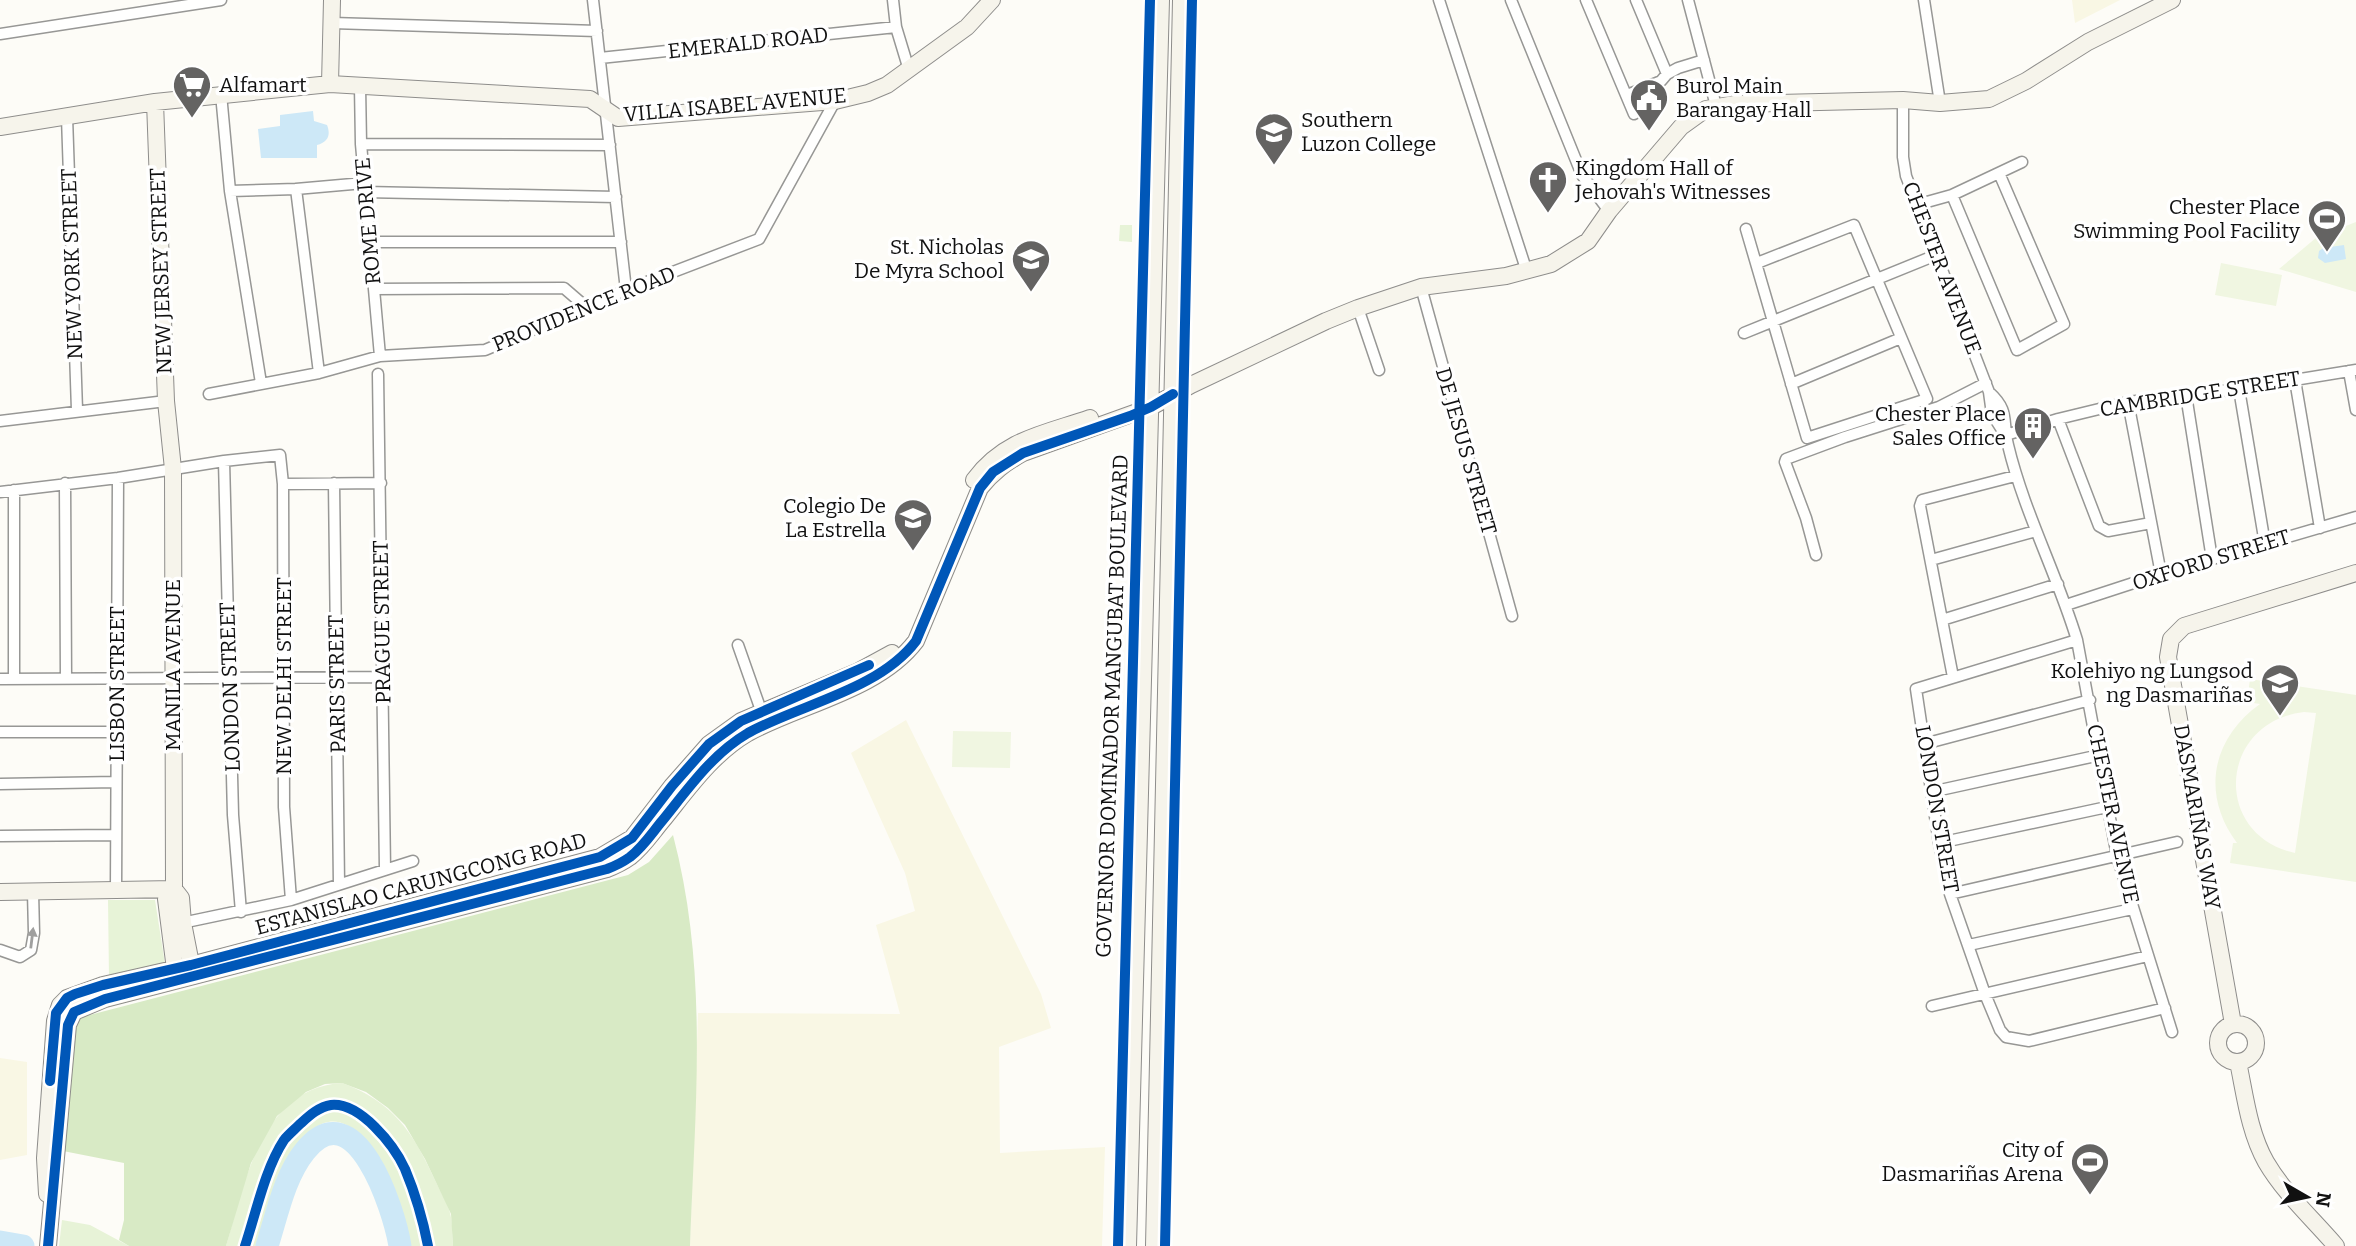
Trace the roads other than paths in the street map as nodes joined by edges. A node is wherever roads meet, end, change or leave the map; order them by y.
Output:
1 (221, 0) edge
2 (332, 0) edge
3 (593, 0) edge
4 (893, 0) edge
5 (992, 0) edge
6 (1150, 0) edge
7 (1161, 0) edge
8 (1181, 0) edge
9 (1192, 0) edge
10 (1439, 0) edge
11 (1511, 0) edge
12 (1586, 0) edge
13 (1636, 0) edge
14 (1688, 0) edge
15 (1924, 0) edge
16 (2172, 0) edge
17 (332, 23) junction
18 (895, 27) junction
19 (597, 31) junction
20 (0, 34) edge
21 (600, 58) junction
22 (1704, 60) junction
23 (909, 70) junction
24 (1667, 74) junction
25 (330, 84) junction
26 (359, 86) junction
27 (220, 94) junction
28 (1627, 95) junction
29 (1903, 100) junction
30 (835, 101) junction
31 (155, 102) junction
32 (1940, 103) junction
33 (1716, 106) junction
34 (606, 108) junction
35 (1634, 114) dead end
36 (67, 117) junction
37 (0, 127) edge
38 (360, 144) junction
39 (610, 145) junction
40 (2022, 162) dead end
41 (1999, 173) junction
42 (364, 188) junction
43 (296, 189) junction
44 (230, 191) junction
45 (1952, 195) junction
46 (615, 197) junction
47 (1916, 205) junction
48 (1609, 211) junction
49 (1746, 229) dead end
50 (370, 242) junction
51 (621, 242) junction
52 (1936, 255) junction
53 (1757, 262) junction
54 (1527, 272) junction
55 (1877, 279) junction
56 (1421, 287) junction
57 (374, 289) junction
58 (626, 290) junction
59 (586, 307) junction
60 (1358, 308) junction
61 (1773, 322) junction
62 (1744, 333) dead end
63 (1901, 338) junction
64 (380, 356) junction
65 (1380, 370) dead end
66 (2353, 371) edge
67 (319, 373) junction
68 (378, 374) dead end
69 (2295, 380) junction
70 (261, 383) junction
71 (1791, 384) junction
72 (1987, 387) junction
73 (2239, 389) junction
74 (1177, 391) junction
75 (209, 394) dead end
76 (2186, 395) junction
77 (166, 401) junction
78 (2129, 402) junction
79 (1146, 404) junction
80 (77, 410) junction
81 (2356, 410) edge
82 (2058, 419) junction
83 (0, 421) edge
84 (2006, 435) junction
85 (169, 441) joint
86 (224, 461) junction
87 (173, 469) junction
88 (2015, 476) junction
89 (118, 478) junction
90 (65, 483) junction
91 (334, 483) junction
92 (381, 483) junction
93 (283, 484) junction
94 (13, 490) junction
95 (0, 492) edge
96 (2356, 517) edge
97 (2151, 523) junction
98 (2320, 528) junction
99 (2036, 531) junction
100 (2265, 544) junction
101 (1816, 555) dead end
102 (2212, 559) junction
103 (1931, 560) junction
104 (2356, 573) edge
105 (2161, 574) junction
106 (2058, 584) junction
107 (2066, 605) junction
108 (1512, 616) dead end
109 (1942, 620) junction
110 (2077, 640) junction
111 (738, 645) dead end
112 (337, 677) junction
113 (382, 677) junction
114 (1143, 677) junction
115 (1166, 677) junction
116 (1953, 677) junction
117 (117, 678) junction
118 (172, 678) junction
119 (230, 678) junction
120 (284, 678) junction
121 (0, 679) edge
122 (14, 679) junction
123 (66, 679) junction
124 (2090, 700) junction
125 (764, 718) junction
126 (0, 732) edge
127 (117, 732) junction
128 (1924, 744) junction
129 (2100, 755) junction
130 (116, 782) junction
131 (0, 784) edge
132 (1931, 792) junction
133 (2108, 807) junction
134 (116, 835) junction
135 (0, 836) edge
136 (2178, 842) dead end
137 (1939, 843) junction
138 (2117, 856) junction
139 (413, 861) dead end
140 (386, 869) junction
141 (340, 884) junction
142 (174, 889) junction
143 (116, 890) junction
144 (33, 891) junction
145 (0, 892) edge
146 (1950, 894) junction
147 (291, 900) junction
148 (2133, 909) junction
149 (241, 912) junction
150 (175, 924) junction
151 (1969, 945) junction
152 (0, 950) edge
153 (2148, 956) junction
154 (193, 971) junction
155 (176, 975) junction
156 (1985, 993) junction
157 (1932, 1006) dead end
158 (2165, 1008) junction
159 (2233, 1024) junction
160 (2172, 1032) dead end
161 (2238, 1062) junction
162 (48, 1246) edge
163 (1118, 1246) edge
164 (1128, 1246) edge
165 (1154, 1246) edge
166 (1165, 1246) edge
167 (2336, 1246) edge

1 - 20 street
2 - 17 street
3 - 19 street
4 - 18 street
5 - 23 street, VILLA ISABEL AVENUE
6 - 79 street, GOVERNOR DOMINADOR MANGUBAT BOULEVARD
7 - 79 street, GOVERNOR DOMINADOR MANGUBAT BOULEVARD
8 - 74 street
9 - 74 street
10 - 54 street
11 - 48 street
12 - 28 street
13 - 24 street
14 - 22 street
15 - 32 street
16 - 32 street, ESTANISLAO CARUNGCONG ROAD
17 - 19 street
17 - 25 street
18 - 21 street, EMERALD ROAD
18 - 23 street
19 - 21 street
21 - 34 street
22 - 24 street
22 - 33 street
23 - 30 street, VILLA ISABEL AVENUE
24 - 28 street
25 - 26 street, VILLA ISABEL AVENUE
25 - 27 street, VILLA ISABEL AVENUE
26 - 34 street, VILLA ISABEL AVENUE
26 - 38 street, ROME DRIVE
27 - 31 street, VILLA ISABEL AVENUE
27 - 44 street
28 - 35 street
29 - 32 street, ESTANISLAO CARUNGCONG ROAD
29 - 33 street, ESTANISLAO CARUNGCONG ROAD
29 - 47 street, CHESTER AVENUE
30 - 34 street, VILLA ISABEL AVENUE
30 - 58 street, PROVIDENCE ROAD
31 - 36 street, VILLA ISABEL AVENUE
31 - 77 street, NEW JERSEY STREET
33 - 48 street, ESTANISLAO CARUNGCONG ROAD
34 - 39 street
36 - 37 street, VILLA ISABEL AVENUE
36 - 80 street, NEW YORK STREET
38 - 39 street
38 - 42 street, ROME DRIVE
39 - 46 street
40 - 41 street
41 - 45 street
41 - 45 street
42 - 43 street
42 - 46 street
42 - 50 street, ROME DRIVE
43 - 44 street
43 - 67 street
44 - 70 street
45 - 47 street
46 - 51 street
47 - 52 street, CHESTER AVENUE
48 - 54 street, ESTANISLAO CARUNGCONG ROAD
49 - 53 street
50 - 51 street
50 - 57 street, ROME DRIVE
51 - 58 street
52 - 55 street
52 - 72 street, CHESTER AVENUE
53 - 55 street
53 - 61 street
54 - 56 street, ESTANISLAO CARUNGCONG ROAD
55 - 61 street
55 - 63 street
56 - 60 street, ESTANISLAO CARUNGCONG ROAD
56 - 108 street, DE JESUS STREET
57 - 59 street
57 - 64 street, ROME DRIVE
58 - 59 street, PROVIDENCE ROAD
59 - 64 street, PROVIDENCE ROAD
60 - 65 street
60 - 74 street, ESTANISLAO CARUNGCONG ROAD
61 - 62 street
61 - 71 street
63 - 71 street
63 - 71 street
64 - 67 street, PROVIDENCE ROAD
66 - 69 street, CAMBRIDGE STREET
66 - 81 street
67 - 70 street, PROVIDENCE ROAD
68 - 92 street, PRAGUE STREET
69 - 73 street, CAMBRIDGE STREET
69 - 98 street
70 - 75 street, PROVIDENCE ROAD
72 - 84 street, CHESTER AVENUE
72 - 101 street
73 - 76 street, CAMBRIDGE STREET
73 - 100 street
74 - 79 street, ESTANISLAO CARUNGCONG ROAD
74 - 115 street
74 - 166 street
76 - 78 street, CAMBRIDGE STREET
76 - 102 street
77 - 80 street
77 - 85 street, NEW JERSEY STREET
78 - 82 street, CAMBRIDGE STREET
78 - 97 street
79 - 114 street, GOVERNOR DOMINADOR MANGUBAT BOULEVARD
79 - 125 street, ESTANISLAO CARUNGCONG ROAD
79 - 163 street, GOVERNOR DOMINADOR MANGUBAT BOULEVARD
80 - 83 street
82 - 84 street, CAMBRIDGE STREET
82 - 97 street
84 - 88 street, CHESTER AVENUE
85 - 87 street, MANILA AVENUE
86 - 87 street
86 - 93 street, NEW DELHI STREET
86 - 119 street, LONDON STREET
87 - 89 street
87 - 118 street, MANILA AVENUE
88 - 99 street, CHESTER AVENUE
88 - 103 street
89 - 90 street
89 - 117 street, LISBON STREET
90 - 94 street
90 - 123 street
91 - 92 street
91 - 93 street
91 - 112 street, PARIS STREET
92 - 113 street, PRAGUE STREET
93 - 120 street, NEW DELHI STREET
94 - 95 street
94 - 122 street
96 - 98 street, OXFORD STREET
97 - 105 street
98 - 100 street, OXFORD STREET
99 - 103 street
99 - 106 street, CHESTER AVENUE
100 - 102 street, OXFORD STREET
102 - 105 street, OXFORD STREET
103 - 109 street
104 - 159 street, DASMARIÑAS WAY
105 - 107 street, OXFORD STREET
106 - 107 street, CHESTER AVENUE
106 - 109 street
107 - 110 street, CHESTER AVENUE
109 - 116 street
110 - 116 street
110 - 124 street, CHESTER AVENUE
111 - 125 street
112 - 113 street
112 - 120 street
112 - 141 street, PARIS STREET
113 - 140 street, PRAGUE STREET
114 - 115 street
114 - 164 street, GOVERNOR DOMINADOR MANGUBAT BOULEVARD
115 - 165 street
116 - 128 street, LONDON STREET
117 - 118 street
117 - 123 street
117 - 127 street, LISBON STREET
118 - 119 street
118 - 142 street, MANILA AVENUE
119 - 120 street
119 - 149 street, LONDON STREET
120 - 147 street, NEW DELHI STREET
121 - 122 street
122 - 123 street
124 - 128 street
124 - 129 street, CHESTER AVENUE
125 - 154 street, ESTANISLAO CARUNGCONG ROAD
126 - 127 street
127 - 130 street, LISBON STREET
128 - 132 street, LONDON STREET
129 - 132 street
129 - 133 street, CHESTER AVENUE
130 - 131 street
130 - 134 street, LISBON STREET
132 - 137 street, LONDON STREET
133 - 137 street
133 - 138 street, CHESTER AVENUE
134 - 135 street
134 - 143 street, LISBON STREET
136 - 138 street
137 - 146 street, LONDON STREET
138 - 146 street
138 - 148 street, CHESTER AVENUE
139 - 140 street
140 - 141 street
141 - 147 street
142 - 143 street
142 - 150 street, MANILA AVENUE
143 - 144 street
144 - 145 street
152 -> 144 street
146 - 151 street, LONDON STREET
147 - 149 street
148 - 151 street
148 - 153 street, CHESTER AVENUE
149 - 150 street
150 - 154 street, MANILA AVENUE
150 - 155 street, MANILA AVENUE
151 - 156 street, LONDON STREET
153 - 156 street
153 - 158 street, CHESTER AVENUE
154 - 155 street, ESTANISLAO CARUNGCONG ROAD
155 - 162 street, ESTANISLAO CARUNGCONG ROAD
156 - 157 street
156 - 158 street, LONDON STREET
158 - 160 street, CHESTER AVENUE
159 - 161 street
159 - 161 street
161 - 167 street

